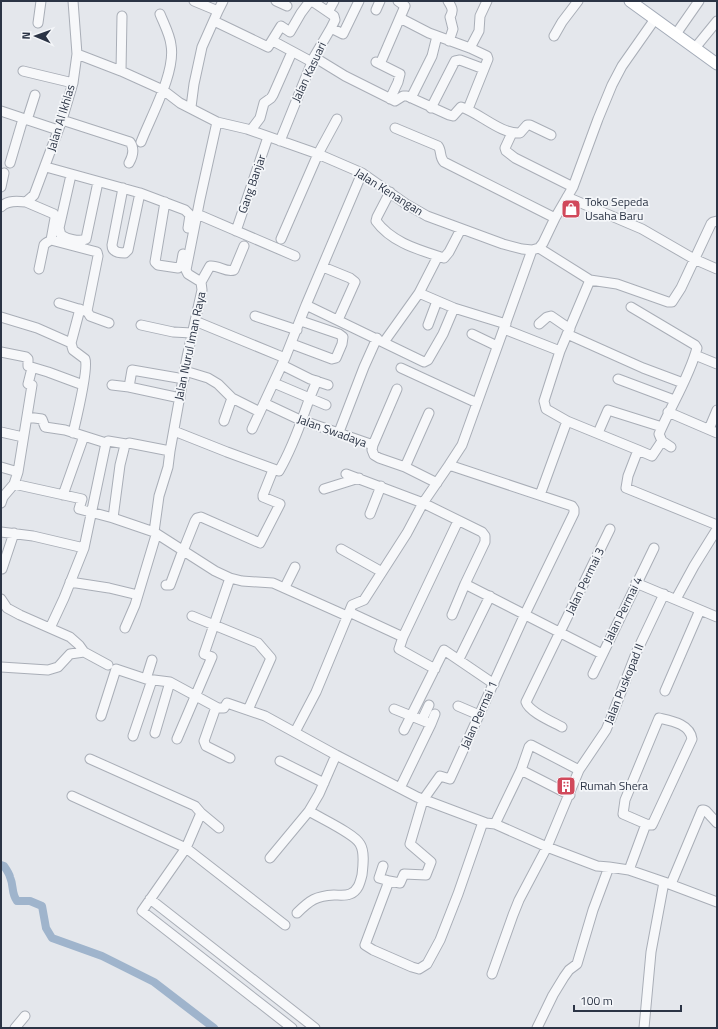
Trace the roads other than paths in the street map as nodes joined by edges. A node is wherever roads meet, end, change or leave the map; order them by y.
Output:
1 (42, 1) edge
2 (73, 1) edge
3 (194, 1) edge
4 (223, 1) edge
5 (276, 1) edge
6 (311, 1) edge
7 (334, 1) edge
8 (380, 1) edge
9 (398, 1) edge
10 (448, 1) edge
11 (487, 1) edge
12 (578, 1) edge
13 (630, 1) edge
14 (699, 1) edge
15 (357, 2) edge
16 (287, 6) dead end
17 (376, 10) dead end
18 (218, 12) junction
19 (328, 12) junction
20 (160, 14) dead end
21 (122, 16) dead end
22 (400, 18) junction
23 (655, 19) junction
24 (214, 21) junction
25 (717, 21) edge
26 (38, 23) dead end
27 (331, 28) junction
28 (676, 34) junction
29 (437, 36) junction
30 (554, 36) dead end
31 (449, 41) junction
32 (273, 42) junction
33 (469, 48) junction
34 (695, 48) junction
35 (292, 52) junction
36 (76, 54) junction
37 (313, 60) junction
38 (464, 62) junction
39 (717, 64) edge
40 (484, 69) junction
41 (22, 71) dead end
42 (121, 71) junction
43 (73, 83) junction
44 (163, 90) junction
45 (35, 95) dead end
46 (411, 98) junction
47 (390, 99) junction
48 (191, 107) junction
49 (431, 108) junction
50 (468, 110) junction
51 (1, 112) edge
52 (337, 119) dead end
53 (25, 120) junction
54 (62, 120) junction
55 (217, 122) junction
56 (395, 128) dead end
57 (58, 130) junction
58 (251, 130) junction
59 (512, 133) junction
60 (268, 136) junction
61 (551, 136) dead end
62 (280, 141) junction
63 (141, 142) dead end
64 (318, 154) junction
65 (10, 163) dead end
66 (129, 163) dead end
67 (46, 167) junction
68 (362, 172) junction
69 (4, 173) dead end
70 (71, 174) junction
71 (98, 182) junction
72 (1, 187) edge
73 (573, 187) junction
74 (123, 188) junction
75 (390, 192) junction
76 (140, 194) junction
77 (1, 196) edge
78 (567, 197) junction
79 (11, 202) junction
80 (26, 202) junction
81 (165, 202) junction
82 (1, 206) edge
83 (197, 214) junction
84 (555, 218) junction
85 (717, 221) edge
86 (461, 229) junction
87 (236, 230) junction
88 (281, 239) dead end
89 (51, 240) junction
90 (244, 246) dead end
91 (536, 249) junction
92 (295, 256) dead end
93 (438, 256) junction
94 (694, 258) junction
95 (323, 267) junction
96 (39, 269) dead end
97 (717, 269) edge
98 (590, 280) junction
99 (201, 282) junction
100 (419, 293) junction
101 (437, 301) junction
102 (59, 303) dead end
103 (306, 305) junction
104 (454, 308) junction
105 (631, 308) dead end
106 (83, 310) junction
107 (255, 316) dead end
108 (1, 317) edge
109 (338, 320) junction
110 (195, 321) junction
111 (301, 321) junction
112 (109, 323) dead end
113 (539, 324) dead end
114 (141, 325) dead end
115 (428, 325) dead end
116 (505, 327) junction
117 (297, 330) junction
118 (192, 332) junction
119 (568, 332) junction
120 (472, 334) dead end
121 (381, 340) junction
122 (71, 343) junction
123 (292, 344) junction
124 (497, 346) junction
125 (560, 351) junction
126 (1, 352) edge
127 (695, 355) junction
128 (428, 360) junction
129 (284, 362) junction
130 (717, 364) edge
131 (32, 368) junction
132 (401, 368) dead end
133 (184, 375) junction
134 (421, 378) junction
135 (618, 379) dead end
136 (316, 381) junction
137 (274, 383) junction
138 (683, 383) junction
139 (83, 385) junction
140 (112, 385) dead end
141 (328, 385) dead end
142 (128, 387) junction
143 (396, 389) dead end
144 (180, 398) junction
145 (232, 398) junction
146 (309, 398) junction
147 (674, 400) junction
148 (264, 403) junction
149 (477, 403) junction
150 (326, 406) dead end
151 (717, 410) edge
152 (260, 412) junction
153 (429, 412) dead end
154 (668, 412) junction
155 (27, 417) junction
156 (302, 420) junction
157 (224, 421) dead end
158 (567, 421) junction
159 (662, 427) junction
160 (252, 429) dead end
161 (174, 431) junction
162 (713, 431) edge
163 (1, 432) edge
164 (339, 432) junction
165 (73, 433) junction
166 (598, 433) junction
167 (84, 436) junction
168 (23, 437) junction
169 (662, 441) junction
170 (106, 443) junction
171 (126, 444) junction
172 (373, 445) junction
173 (672, 447) dead end
174 (634, 448) junction
175 (170, 451) junction
176 (449, 465) junction
177 (1, 467) edge
178 (405, 467) junction
179 (273, 470) junction
180 (18, 472) junction
181 (346, 474) dead end
182 (359, 478) junction
183 (437, 483) junction
184 (14, 484) junction
185 (381, 486) junction
186 (324, 489) dead end
187 (63, 495) junction
188 (540, 495) junction
189 (423, 502) junction
190 (1, 503) edge
191 (91, 512) junction
192 (370, 514) dead end
193 (113, 518) junction
194 (458, 521) junction
195 (717, 525) edge
196 (610, 529) dead end
197 (717, 529) edge
198 (1, 532) edge
199 (14, 533) junction
200 (155, 534) junction
201 (84, 548) junction
202 (654, 548) dead end
203 (341, 549) dead end
204 (183, 551) junction
205 (295, 567) dead end
206 (2, 568) dead end
207 (382, 572) junction
208 (230, 578) junction
209 (70, 582) junction
210 (636, 583) junction
211 (465, 584) junction
212 (166, 585) dead end
213 (285, 588) junction
214 (664, 594) junction
215 (138, 595) junction
216 (490, 596) junction
217 (1, 599) edge
218 (676, 599) junction
219 (700, 610) junction
220 (348, 614) junction
221 (525, 614) junction
222 (452, 615) dead end
223 (192, 616) dead end
224 (717, 617) edge
225 (214, 626) junction
226 (50, 628) junction
227 (125, 628) dead end
228 (559, 632) junction
229 (403, 637) junction
230 (84, 652) junction
231 (602, 654) junction
232 (459, 659) junction
233 (152, 660) dead end
234 (108, 665) dead end
235 (1, 667) edge
236 (435, 669) junction
237 (593, 674) dead end
238 (149, 679) junction
239 (170, 682) junction
240 (494, 684) junction
241 (665, 691) dead end
242 (196, 696) junction
243 (429, 705) dead end
244 (458, 706) dead end
245 (216, 707) junction
246 (394, 709) dead end
247 (248, 710) junction
248 (435, 714) dead end
249 (101, 716) dead end
250 (412, 716) junction
251 (479, 716) junction
252 (426, 722) junction
253 (562, 727) dead end
254 (404, 730) dead end
255 (295, 732) junction
256 (155, 733) dead end
257 (133, 736) dead end
258 (177, 739) dead end
259 (336, 755) junction
260 (230, 758) dead end
261 (90, 759) dead end
262 (280, 761) dead end
263 (521, 770) junction
264 (579, 770) junction
265 (324, 783) junction
266 (400, 788) junction
267 (570, 795) junction
268 (72, 796) dead end
269 (423, 800) junction
270 (309, 811) junction
271 (201, 813) junction
272 (483, 822) junction
273 (717, 823) edge
274 (495, 824) junction
275 (646, 824) junction
276 (218, 828) dead end
277 (547, 847) junction
278 (186, 848) junction
279 (270, 858) dead end
280 (383, 866) dead end
281 (609, 866) junction
282 (629, 870) junction
283 (389, 881) junction
284 (668, 883) junction
285 (150, 899) junction
286 (717, 902) edge
287 (297, 913) dead end
288 (285, 925) dead end
289 (492, 974) dead end
290 (26, 1016) dead end
291 (15, 1028) edge
292 (292, 1028) edge
293 (315, 1028) edge
294 (537, 1028) edge
295 (644, 1028) edge

1 - 26 street
2 - 36 street, Jalan Al Ikhlas
3 - 18 street
4 - 18 street
5 - 16 street
6 - 19 street
6 - 32 street
7 - 19 street
8 - 17 street
9 - 22 street
10 - 31 street
11 - 33 street
12 - 30 street
13 - 23 main road
14 - 28 street
15 - 27 street, Jalan Kasuari
18 - 24 street
19 - 27 street
20 - 44 street
21 - 42 street
22 - 29 street
22 - 47 street
23 - 28 main road
23 - 73 street
24 - 32 street
24 - 48 street
25 - 34 street
27 - 37 street, Jalan Kasuari
28 - 34 main road
29 - 31 street
29 - 46 street
31 - 33 street
32 - 35 street
33 - 38 street
33 - 40 street
34 - 39 main road
35 - 37 street
35 - 58 street
36 - 42 street, Jalan Kenangan
36 - 43 street, Jalan Al Ikhlas
37 - 47 street
37 - 62 street, Jalan Kasuari
38 - 40 street
38 - 49 street
40 - 50 street
41 - 43 street
42 - 44 street, Jalan Kenangan
43 - 54 street, Jalan Al Ikhlas
44 - 48 street, Jalan Kenangan
44 - 63 street
45 - 53 street
46 - 47 street
46 - 49 street
48 - 55 street, Jalan Kenangan
49 - 50 street
50 - 59 street
51 - 53 street
52 - 64 street
53 - 57 street
53 - 65 street
54 - 57 street, Jalan Al Ikhlas
54 - 66 street
55 - 58 street, Jalan Kenangan
55 - 83 street, Jalan Nurul Iman Raya
56 - 84 street
57 - 67 street, Jalan Al Ikhlas
58 - 60 street, Jalan Kenangan
59 - 61 street
59 - 73 street
60 - 62 street, Jalan Kenangan
60 - 87 street, Gang Banjar
62 - 64 street, Jalan Kenangan
64 - 68 street, Jalan Kenangan
64 - 88 street
67 - 70 street
67 - 80 street, Jalan Al Ikhlas
68 - 75 street, Jalan Kenangan
68 - 95 street
69 - 72 street
70 - 71 street
70 - 71 street
71 - 74 street
73 - 78 street
74 - 76 street
74 - 76 street
75 - 86 street, Jalan Kenangan
75 - 93 street
76 - 81 street
77 - 79 street
78 - 84 street
78 - 94 street
79 - 80 street
79 - 82 street
80 - 89 street
81 - 81 street
83 - 87 street
83 - 99 street, Jalan Nurul Iman Raya
84 - 91 street
85 - 94 street
86 - 91 street, Jalan Kenangan
86 - 93 street
87 - 92 street
89 - 96 street
89 - 106 street
90 - 99 street
91 - 98 street
91 - 116 street
93 - 100 street
94 - 97 street
94 - 98 street
95 - 103 street
95 - 109 street
98 - 119 street
99 - 110 street, Jalan Nurul Iman Raya
100 - 101 street
100 - 121 street
101 - 104 street
101 - 115 street
102 - 106 street
103 - 109 street
103 - 111 street
104 - 116 street
104 - 128 street
105 - 127 street
106 - 112 street
106 - 122 street
107 - 117 street
108 - 122 street
109 - 121 street
110 - 118 street, Jalan Nurul Iman Raya
110 - 129 street
111 - 117 street
111 - 123 street
113 - 119 street
114 - 118 street
116 - 124 street
116 - 125 street
117 - 123 street
118 - 133 street, Jalan Nurul Iman Raya
119 - 125 street
119 - 138 street
120 - 124 street
121 - 128 street
121 - 164 street
122 - 139 street
123 - 129 street
124 - 149 street
125 - 158 street
126 - 131 street
127 - 130 street
127 - 138 street
128 - 134 street
129 - 136 street
129 - 137 street
131 - 139 street
131 - 155 street
132 - 134 street
133 - 142 street
133 - 144 street, Jalan Nurul Iman Raya
133 - 145 street
134 - 149 street
135 - 147 street
136 - 141 street
136 - 146 street
137 - 146 street
137 - 148 street
138 - 147 street
139 - 165 street
140 - 142 street
142 - 144 street
143 - 172 street
144 - 161 street, Jalan Nurul Iman Raya
145 - 152 street
145 - 157 street
146 - 150 street
146 - 156 street
147 - 154 street
148 - 152 street
148 - 156 street, Jalan Swadaya
149 - 176 street
151 - 162 street
152 - 160 street
153 - 178 street
154 - 159 street
154 - 162 street
155 - 165 street
155 - 168 street
156 - 164 street, Jalan Swadaya
156 - 179 street
158 - 166 street
158 - 188 street
159 - 166 street
159 - 169 street
161 - 175 street, Jalan Nurul Iman Raya
161 - 179 street
163 - 168 street
164 - 172 street, Jalan Swadaya
165 - 167 street
166 - 174 street
167 - 170 street
167 - 187 street
168 - 180 street
169 - 173 street
169 - 174 street
170 - 171 street
170 - 191 street
171 - 175 street
171 - 193 street
172 - 178 street, Jalan Swadaya
174 - 195 street
175 - 200 street, Jalan Nurul Iman Raya
176 - 183 street
176 - 188 street
177 - 180 street
178 - 183 street, Jalan Swadaya
179 - 204 street
180 - 184 street
181 - 182 street
182 - 185 street
182 - 186 street
183 - 189 street
184 - 187 street
184 - 190 street
185 - 189 street
185 - 192 street
187 - 191 street
188 - 221 street, Jalan Permai 1
189 - 194 street
189 - 207 street
191 - 193 street
191 - 201 street
193 - 200 street
194 - 211 street
194 - 229 street
196 - 228 street, Jalan Permai 3
197 - 218 street
198 - 199 street
199 - 201 street
199 - 206 street
200 - 204 street
200 - 215 street, Jalan Nurul Iman Raya
201 - 209 street
202 - 210 street, Jalan Permai 4
203 - 207 street
204 - 208 street
204 - 212 street
205 - 213 street
207 - 220 street
208 - 213 street
208 - 225 street
209 - 215 street
209 - 226 street
210 - 214 street
210 - 231 street, Jalan Permai 4
211 - 216 street
211 - 222 street
213 - 220 street
214 - 218 street
214 - 264 street, Jalan Puskopad II
215 - 227 street, Jalan Nurul Iman Raya
216 - 221 street
216 - 232 street
217 - 226 street
218 - 219 street
219 - 224 street
219 - 241 street
220 - 229 street
220 - 255 street
221 - 228 street
221 - 240 street, Jalan Permai 1
223 - 225 street
225 - 242 street
225 - 247 street
226 - 230 street
228 - 231 street
228 - 253 street, Jalan Permai 3
229 - 236 street
230 - 234 street
230 - 235 street
231 - 237 street, Jalan Permai 4
232 - 236 street
232 - 240 street
233 - 238 street
236 - 250 street
238 - 239 street
238 - 249 street
238 - 257 street
239 - 242 street
239 - 256 street
240 - 251 street, Jalan Permai 1
242 - 245 street
242 - 258 street
243 - 252 street
244 - 251 street
245 - 247 street
245 - 260 street
246 - 250 street
247 - 255 street
248 - 252 street
250 - 252 street
250 - 254 street
251 - 269 street, Jalan Permai 1
252 - 266 street
255 - 259 street
259 - 265 street
259 - 266 street
261 - 271 street
262 - 265 street
263 - 264 street
263 - 267 street
263 - 274 street
264 - 267 street, Jalan Puskopad II
265 - 270 street
266 - 269 street
267 - 277 street, Jalan Puskopad II
268 - 278 street
269 - 272 street
269 - 283 street
270 - 279 street
270 - 287 street
271 - 276 street
271 - 278 street
272 - 274 street
272 - 283 street
273 - 284 street
274 - 277 street
275 - 275 street
275 - 282 street
277 - 281 street
277 - 289 street, Jalan Puskopad II
278 - 285 street
278 - 288 street
280 - 283 street
281 - 282 street
281 - 294 street
282 - 284 street
284 - 286 street
284 - 295 street
285 - 292 street
285 - 293 street
290 - 291 street

